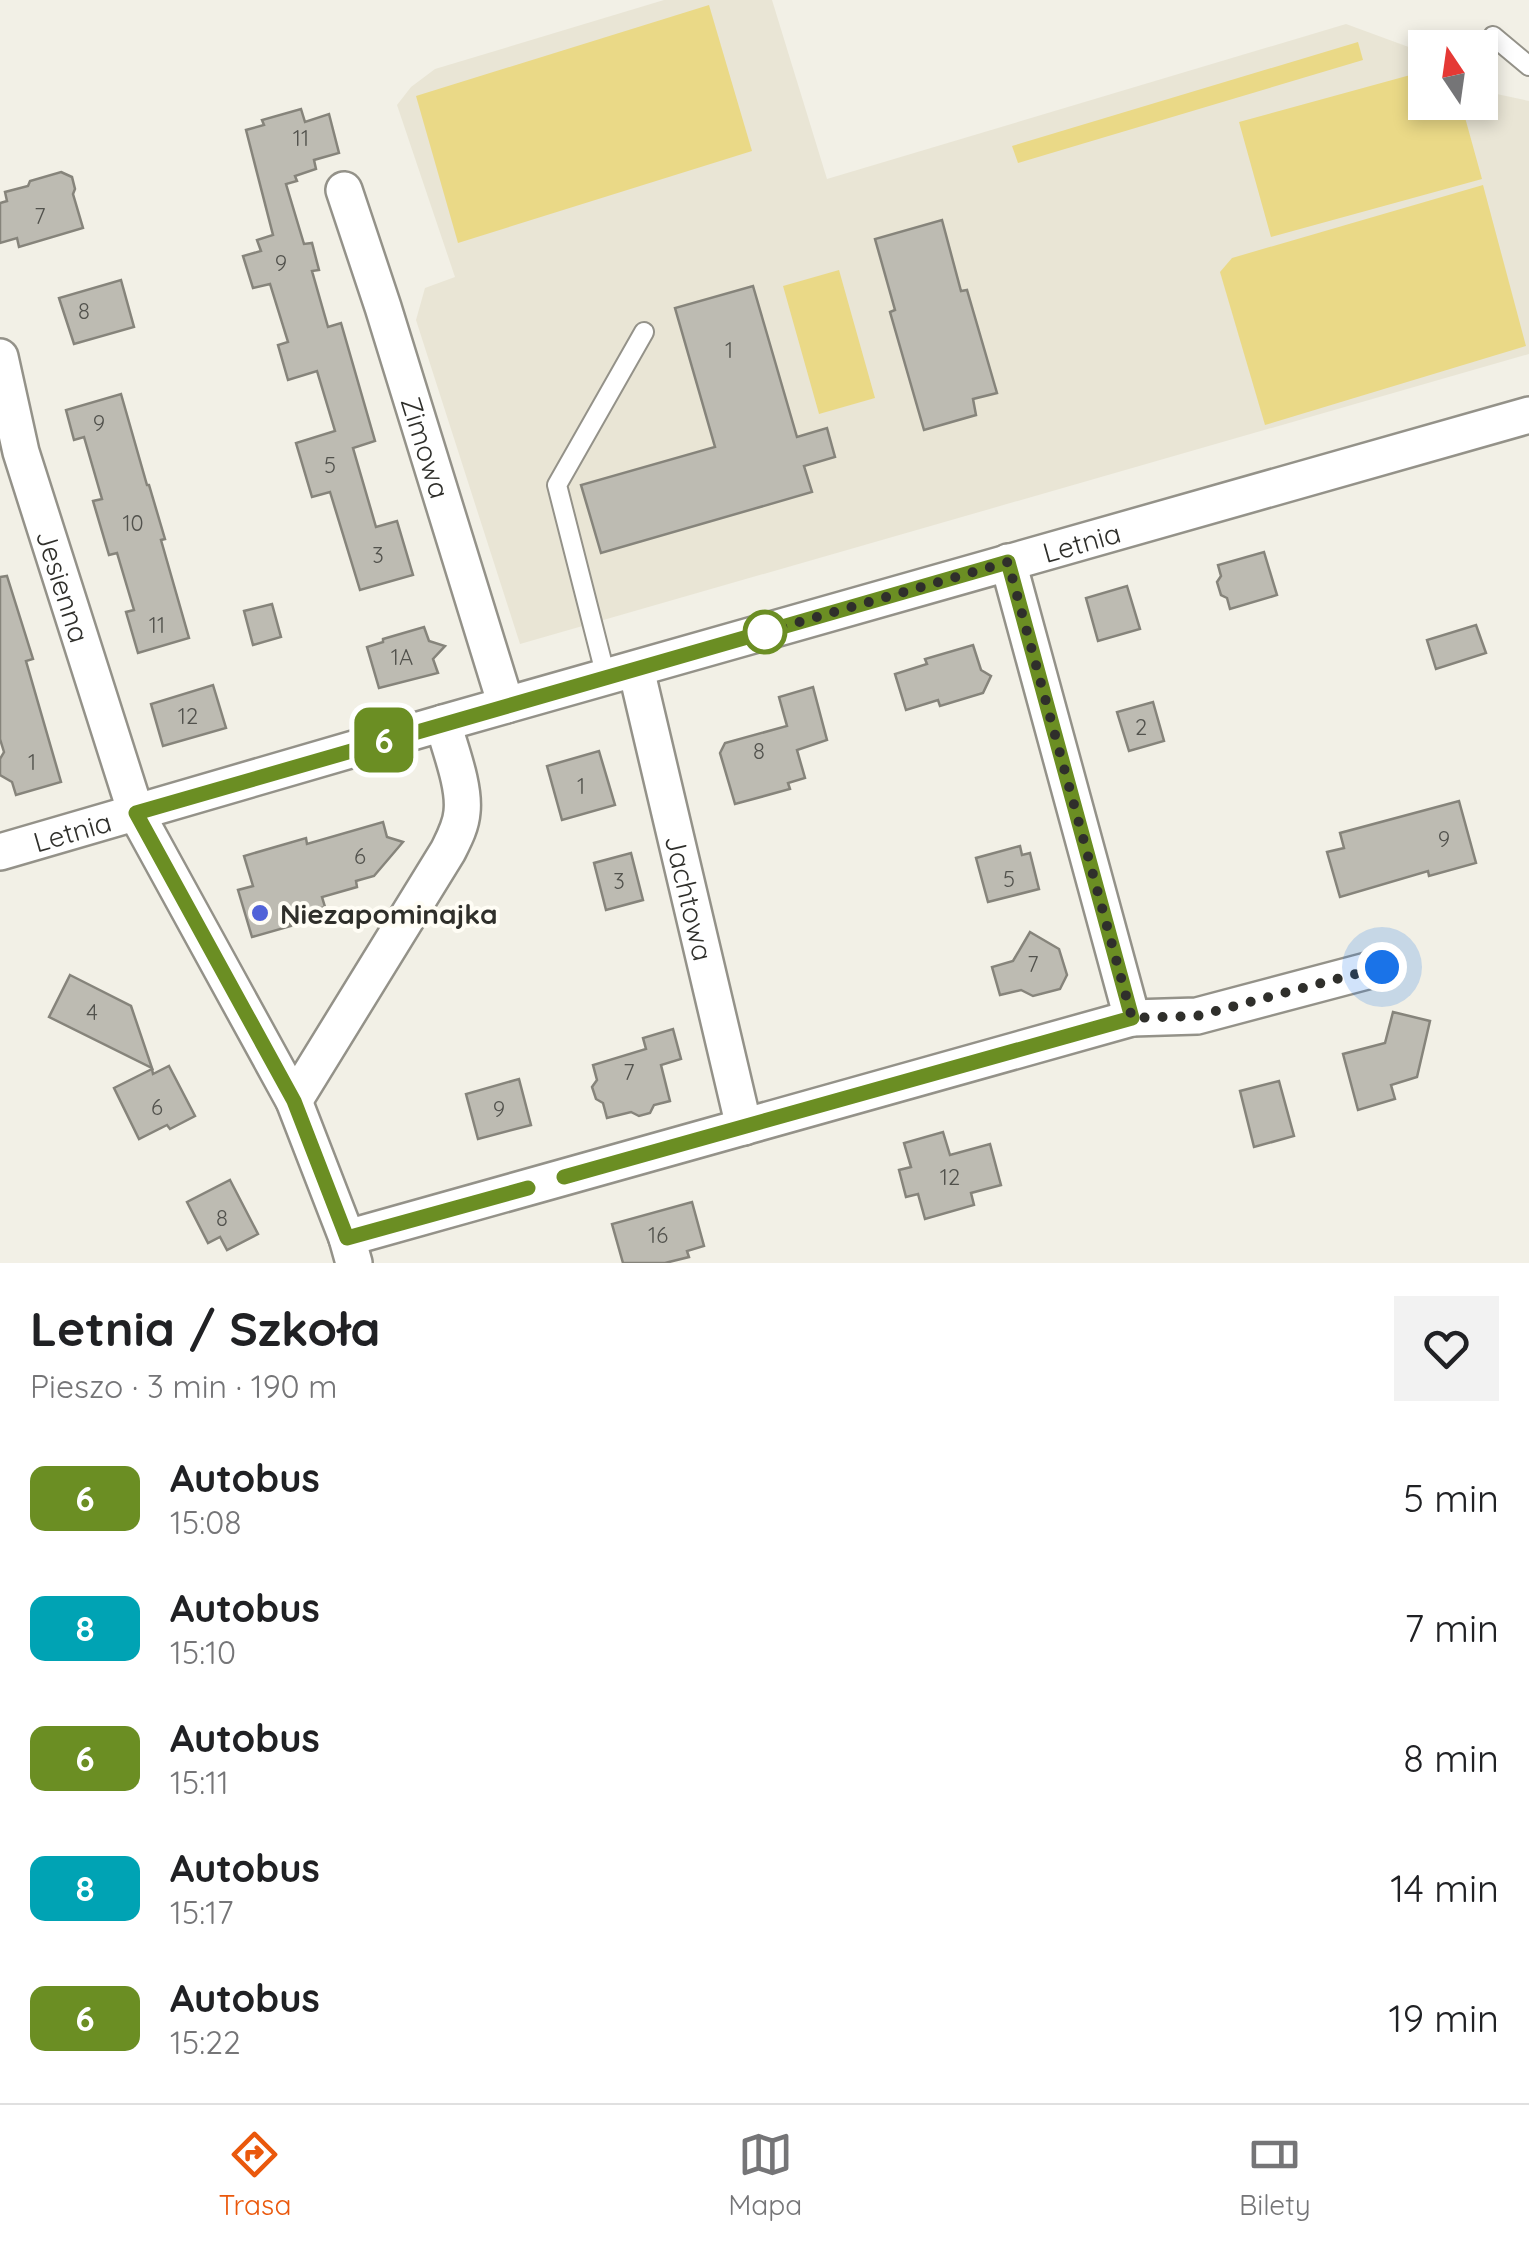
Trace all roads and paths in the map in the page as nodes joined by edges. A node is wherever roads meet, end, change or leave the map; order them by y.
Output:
1 (1498, 40) edge
2 (1529, 66) edge
3 (344, 190) dead end
4 (644, 332) dead end
5 (0, 358) edge
6 (1529, 414) edge
7 (1008, 562) junction
8 (621, 673) junction
9 (506, 705) junction
10 (442, 723) junction
11 (136, 813) junction
12 (0, 852) edge
13 (1382, 967) dead end
14 (1132, 1018) junction
15 (294, 1101) junction
16 (744, 1127) junction
17 (351, 1250) edge

1 - 2 lane
3 - 9 street, Zimowa
4 - 8 lane
5 - 11 street, Jesienna
6 - 7 street, Letnia
7 - 8 street, Letnia
7 - 14 street
8 - 9 street, Letnia
8 - 16 street, Jachtowa
9 - 10 street, Letnia
10 - 11 street, Letnia
10 - 15 street
11 - 12 street, Letnia
11 - 15 street, Jesienna
13 - 14 street
14 - 16 street
15 - 17 street, Jesienna
16 - 17 street

